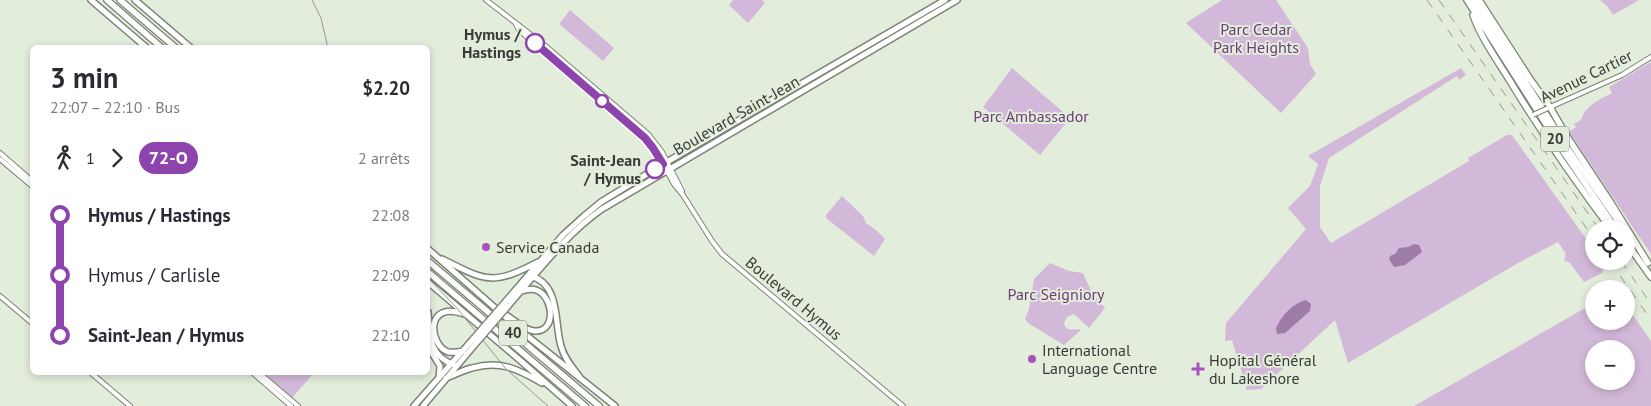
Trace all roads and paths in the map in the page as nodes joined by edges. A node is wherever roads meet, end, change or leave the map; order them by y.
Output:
1 (91, 0) edge
2 (106, 0) edge
3 (120, 0) edge
4 (135, 0) edge
5 (486, 0) edge
6 (945, 0) edge
7 (958, 0) edge
8 (1479, 0) edge
9 (1470, 2) edge
10 (128, 18) junction
11 (154, 29) junction
12 (144, 45) edge
13 (154, 45) edge
14 (159, 45) edge
15 (173, 45) edge
16 (178, 45) edge
17 (188, 45) edge
18 (1651, 58) edge
19 (1549, 107) junction
20 (1532, 115) junction
21 (0, 153) edge
22 (0, 159) edge
23 (665, 163) junction
24 (668, 169) junction
25 (30, 179) edge
26 (30, 184) edge
27 (1604, 220) edge
28 (1610, 220) edge
29 (1617, 220) edge
30 (1635, 247) edge
31 (430, 251) edge
32 (1635, 253) edge
33 (1635, 256) edge
34 (437, 257) junction
35 (541, 260) junction
36 (430, 262) edge
37 (1649, 270) edge
38 (430, 274) edge
39 (530, 276) junction
40 (430, 284) edge
41 (521, 291) junction
42 (0, 296) edge
43 (507, 303) junction
44 (497, 310) junction
45 (467, 315) junction
46 (30, 321) edge
47 (476, 339) junction
48 (430, 340) joint
49 (463, 351) junction
50 (454, 365) junction
51 (94, 375) edge
52 (259, 375) edge
53 (439, 378) junction
54 (446, 378) junction
55 (584, 381) junction
56 (550, 387) junction
57 (130, 406) edge
58 (292, 406) edge
59 (298, 406) edge
60 (414, 406) edge
61 (423, 406) edge
62 (572, 406) edge
63 (585, 406) edge
64 (599, 406) edge
65 (614, 406) edge
66 (903, 406) edge

1 - 12 main road
2 - 10 highway
3 - 11 highway
4 - 17 main road
5 - 23 street, Boulevard Hymus
6 - 23 main road, Boulevard Saint-Jean
7 - 24 main road, Boulevard Saint-Jean
8 - 19 highway
9 - 20 highway
9 - 28 highway, 20
9 - 29 highway, 20
10 - 13 highway
10 - 14 highway
11 - 15 highway
11 - 16 highway
18 - 19 street, Avenue Cartier
19 - 20 street, Avenue Cartier, bridge
19 - 37 highway
20 - 27 highway
21 - 25 street
22 - 26 street
23 - 24 street, Boulevard Hymus
23 - 35 main road, Boulevard Saint-Jean
24 - 39 main road, Boulevard Saint-Jean
24 - 66 street, Boulevard Hymus
30 - 37 highway
31 - 34 main road
32 - 37 highway
33 - 37 highway
34 - 35 main road
34 - 44 main road
35 - 39 main road, Boulevard Saint-Jean
36 - 64 highway, 40
38 - 63 highway, 40
39 - 41 main road, Boulevard Saint-Jean
39 - 43 main road, Boulevard Saint-Jean
39 - 55 main road
40 - 45 main road
41 - 43 main road, Boulevard Saint-Jean
41 - 44 main road
42 - 46 street
43 - 47 main road, Boulevard Saint-Jean, bridge
44 - 55 main road
45 - 49 main road
45 - 56 main road
47 - 49 main road, Boulevard Saint-Jean
47 - 50 main road, Boulevard Saint-Jean
48 - 50 main road
48 - 53 main road
49 - 50 main road, Boulevard Saint-Jean
50 - 53 main road, Boulevard Saint-Jean
50 - 54 main road, Boulevard Saint-Jean
51 - 57 street
52 - 58 street
52 - 59 street
53 - 60 main road, Boulevard Saint-Jean
54 - 56 main road
54 - 61 main road, Boulevard Saint-Jean
55 - 65 main road
56 - 62 main road

